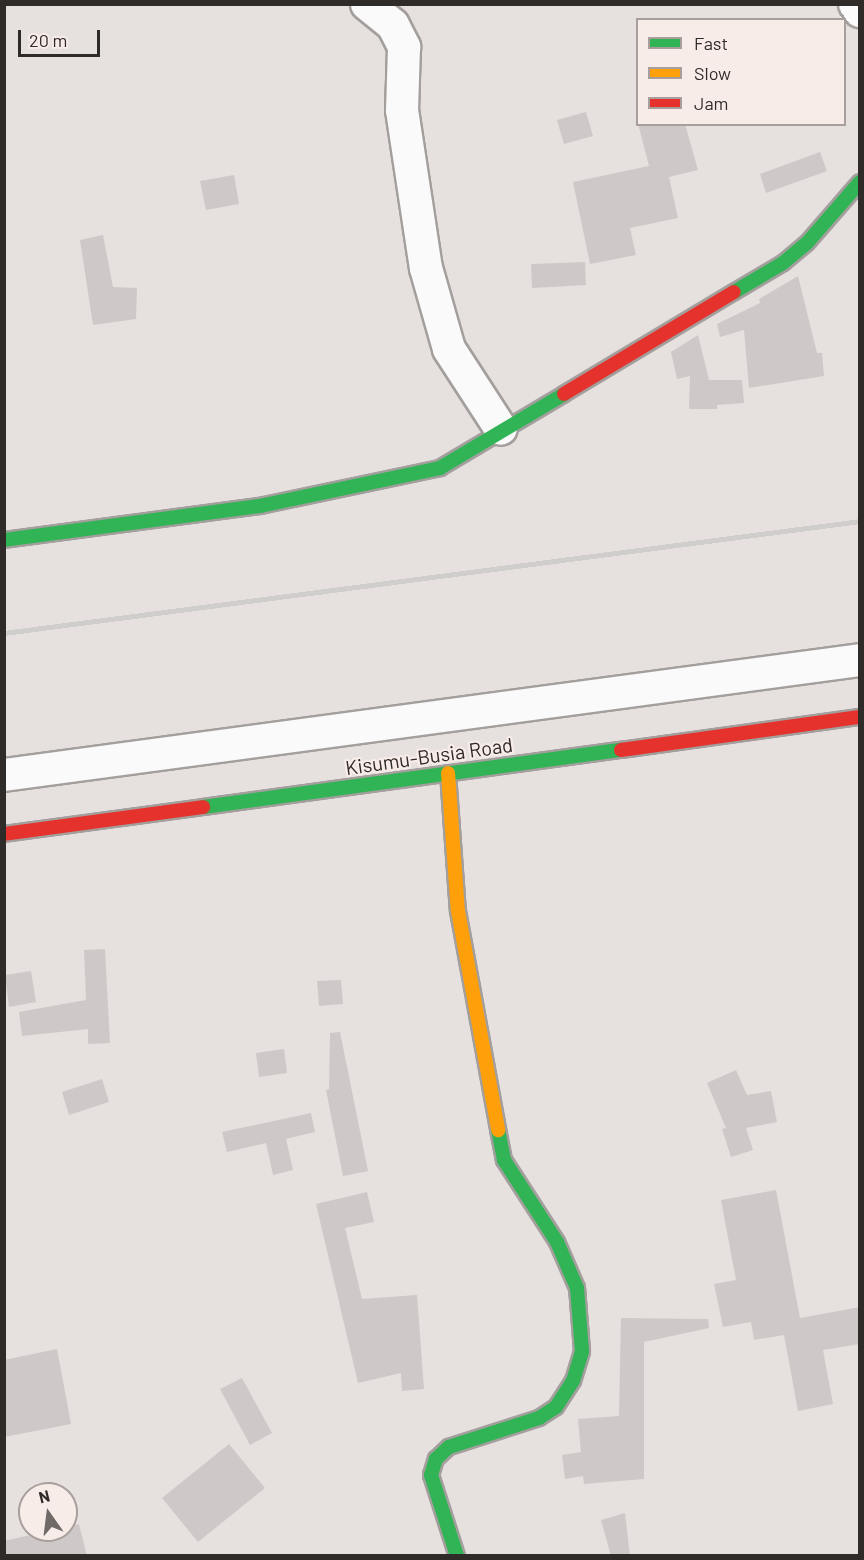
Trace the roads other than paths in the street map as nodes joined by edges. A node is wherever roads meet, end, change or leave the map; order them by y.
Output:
1 (367, 4) edge
2 (855, 4) edge
3 (860, 11) edge
4 (860, 182) edge
5 (501, 429) junction
6 (4, 540) edge
7 (860, 660) edge
8 (860, 717) edge
9 (448, 773) junction
10 (4, 775) edge
11 (4, 834) edge
12 (457, 1556) edge

1 - 5 street
2 - 3 street
4 - 5 main road
5 - 6 main road
7 - 10 street
8 - 9 main road, Kisumu-Busia Road
9 - 11 main road, Kisumu-Busia Road
9 - 12 main road

